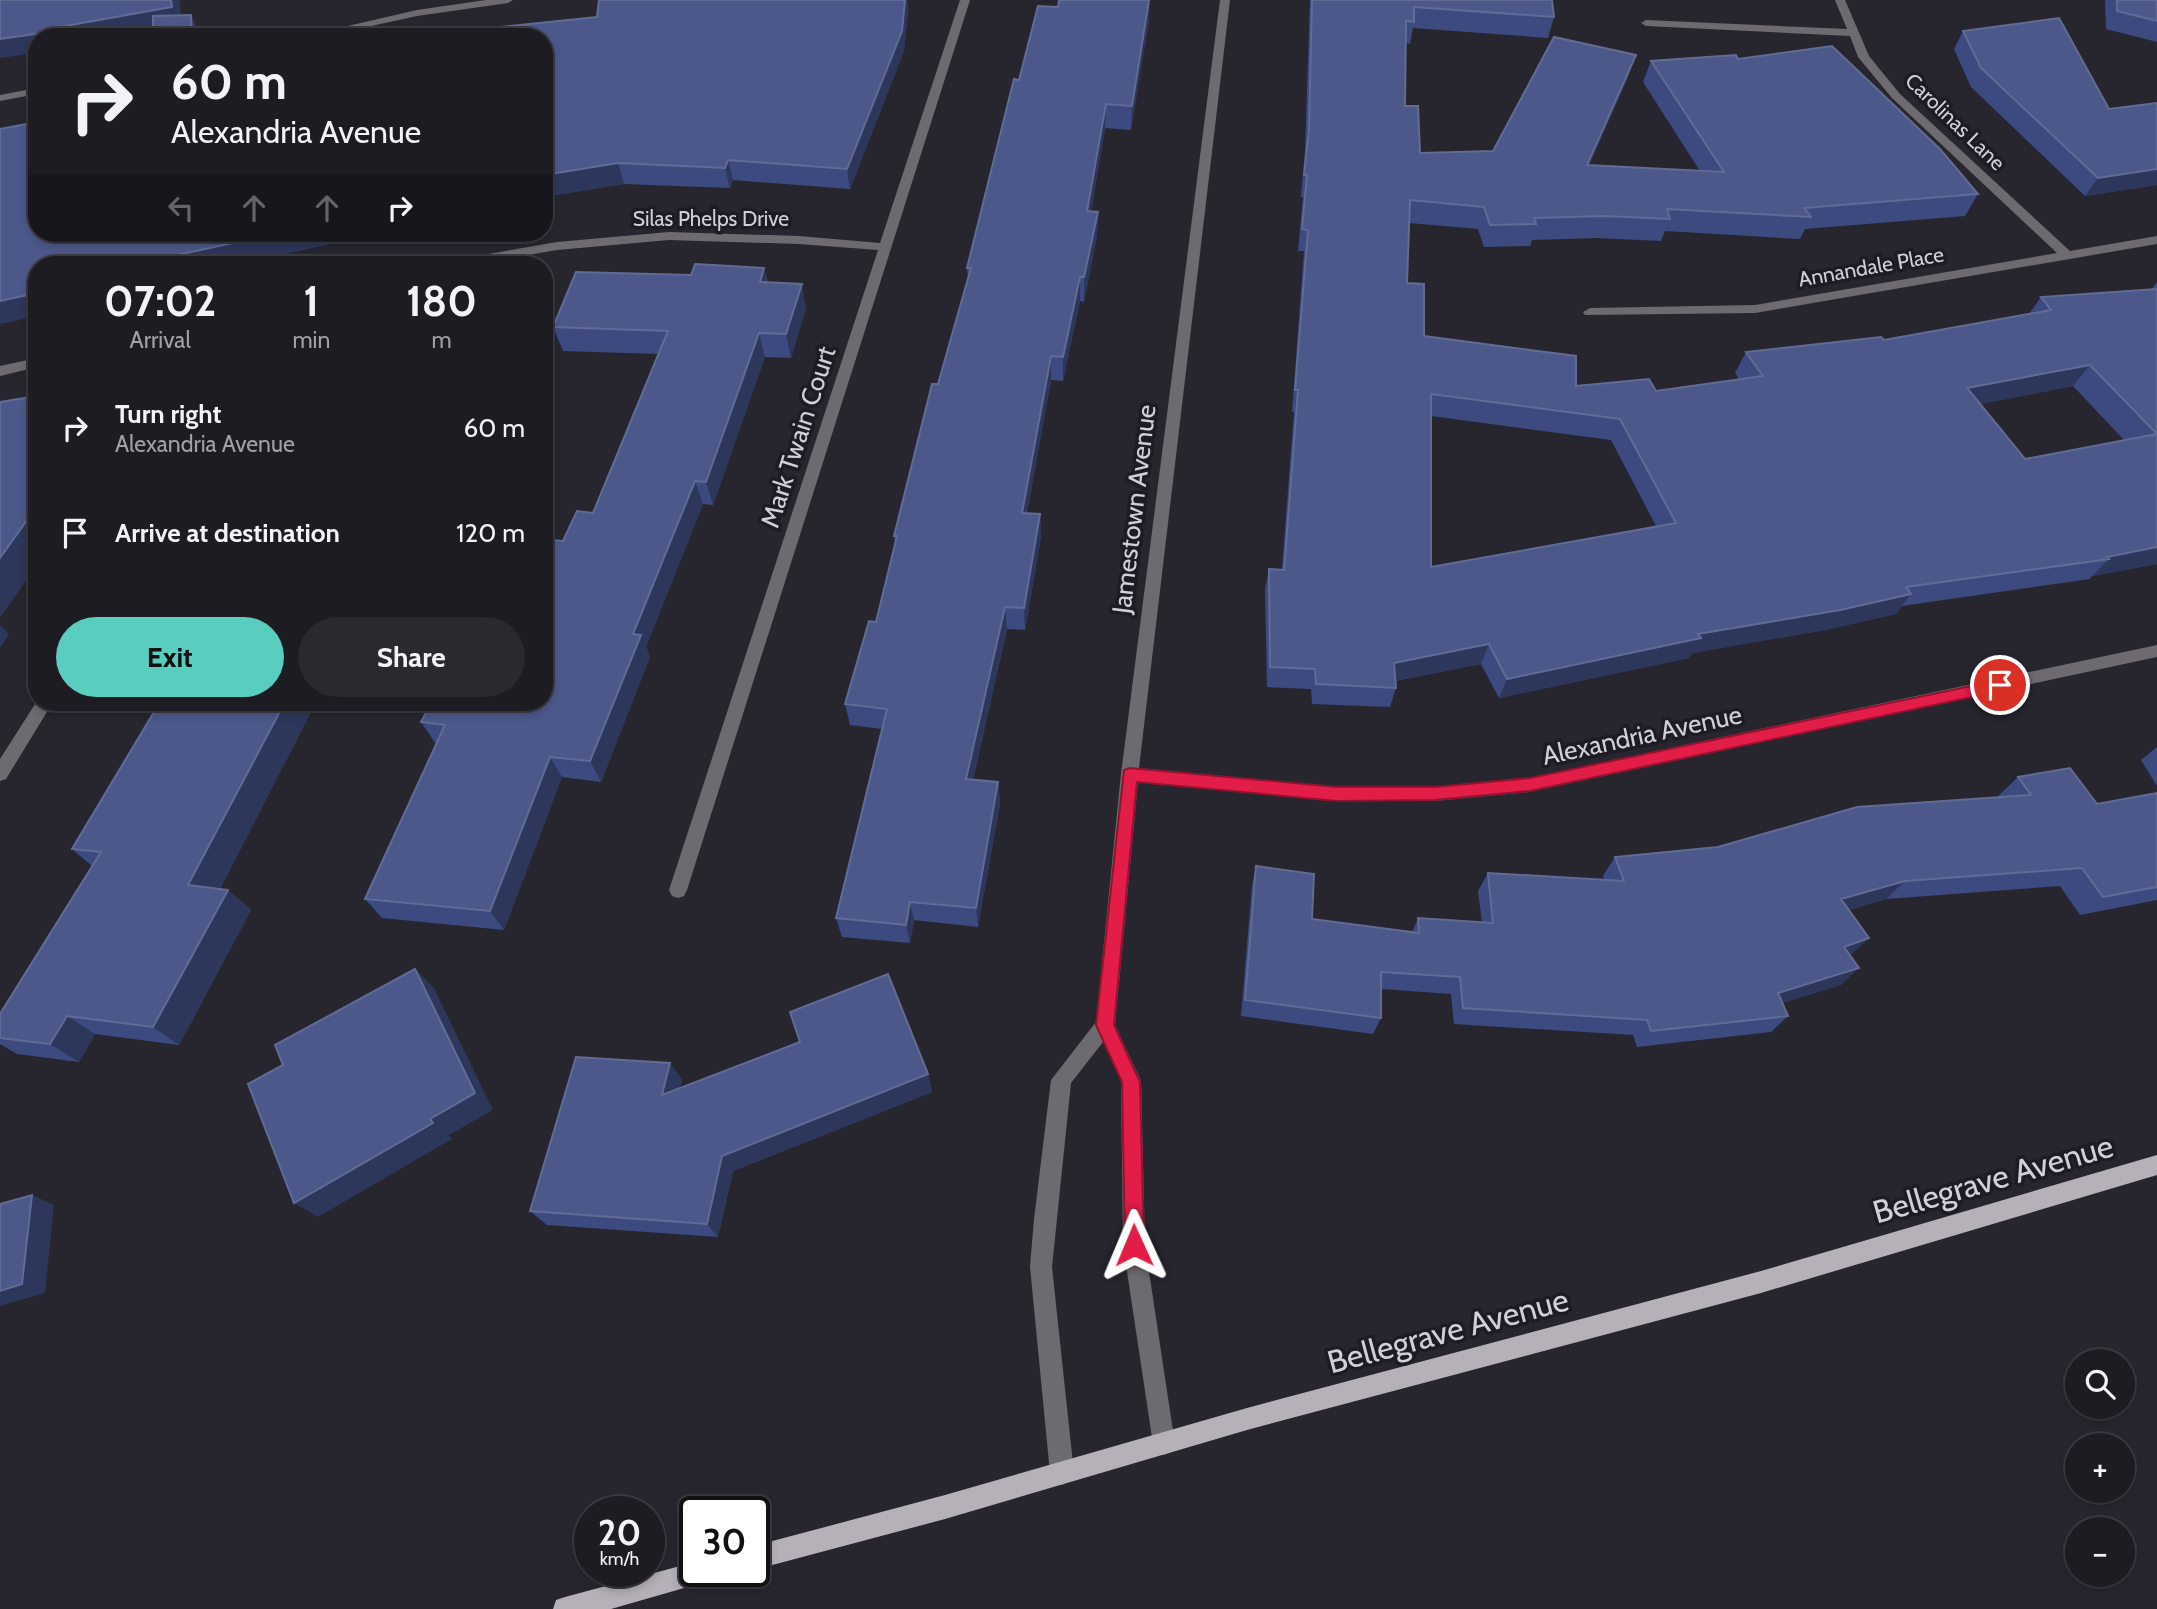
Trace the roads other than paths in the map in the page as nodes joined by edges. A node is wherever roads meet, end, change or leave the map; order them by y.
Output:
1 (508, 0) edge
2 (965, 0) edge
3 (1225, 0) edge
4 (1840, 0) edge
5 (1646, 23) dead end
6 (347, 28) edge
7 (1852, 33) junction
8 (28, 93) edge
9 (0, 98) edge
10 (2157, 240) edge
11 (886, 247) junction
12 (2067, 255) junction
13 (500, 256) edge
14 (1590, 312) dead end
15 (28, 364) edge
16 (0, 371) edge
17 (2157, 651) edge
18 (39, 711) edge
19 (0, 774) edge
20 (1130, 774) junction
21 (678, 890) dead end
22 (1105, 1025) junction
23 (2157, 1165) edge
24 (1164, 1444) junction
25 (1062, 1473) junction
26 (770, 1554) edge
27 (679, 1579) edge
28 (565, 1609) edge

1 - 6 street
2 - 11 street, Mark Twain Court
3 - 20 street, Jamestown Avenue
4 - 7 street, Carolinas Lane
5 - 7 street
7 - 12 street, Carolinas Lane
8 - 9 street
10 - 12 street, Annandale Place
11 - 13 street, Silas Phelps Drive
11 - 21 street, Mark Twain Court
12 - 14 street, Annandale Place
15 - 16 street
17 - 20 street, Alexandria Avenue
18 - 19 street
20 - 22 street, Jamestown Avenue
22 - 24 street
22 - 25 street
23 - 24 main road, Bellegrave Avenue
24 - 25 main road, Bellegrave Avenue
25 - 26 main road, Bellegrave Avenue
27 - 28 main road

